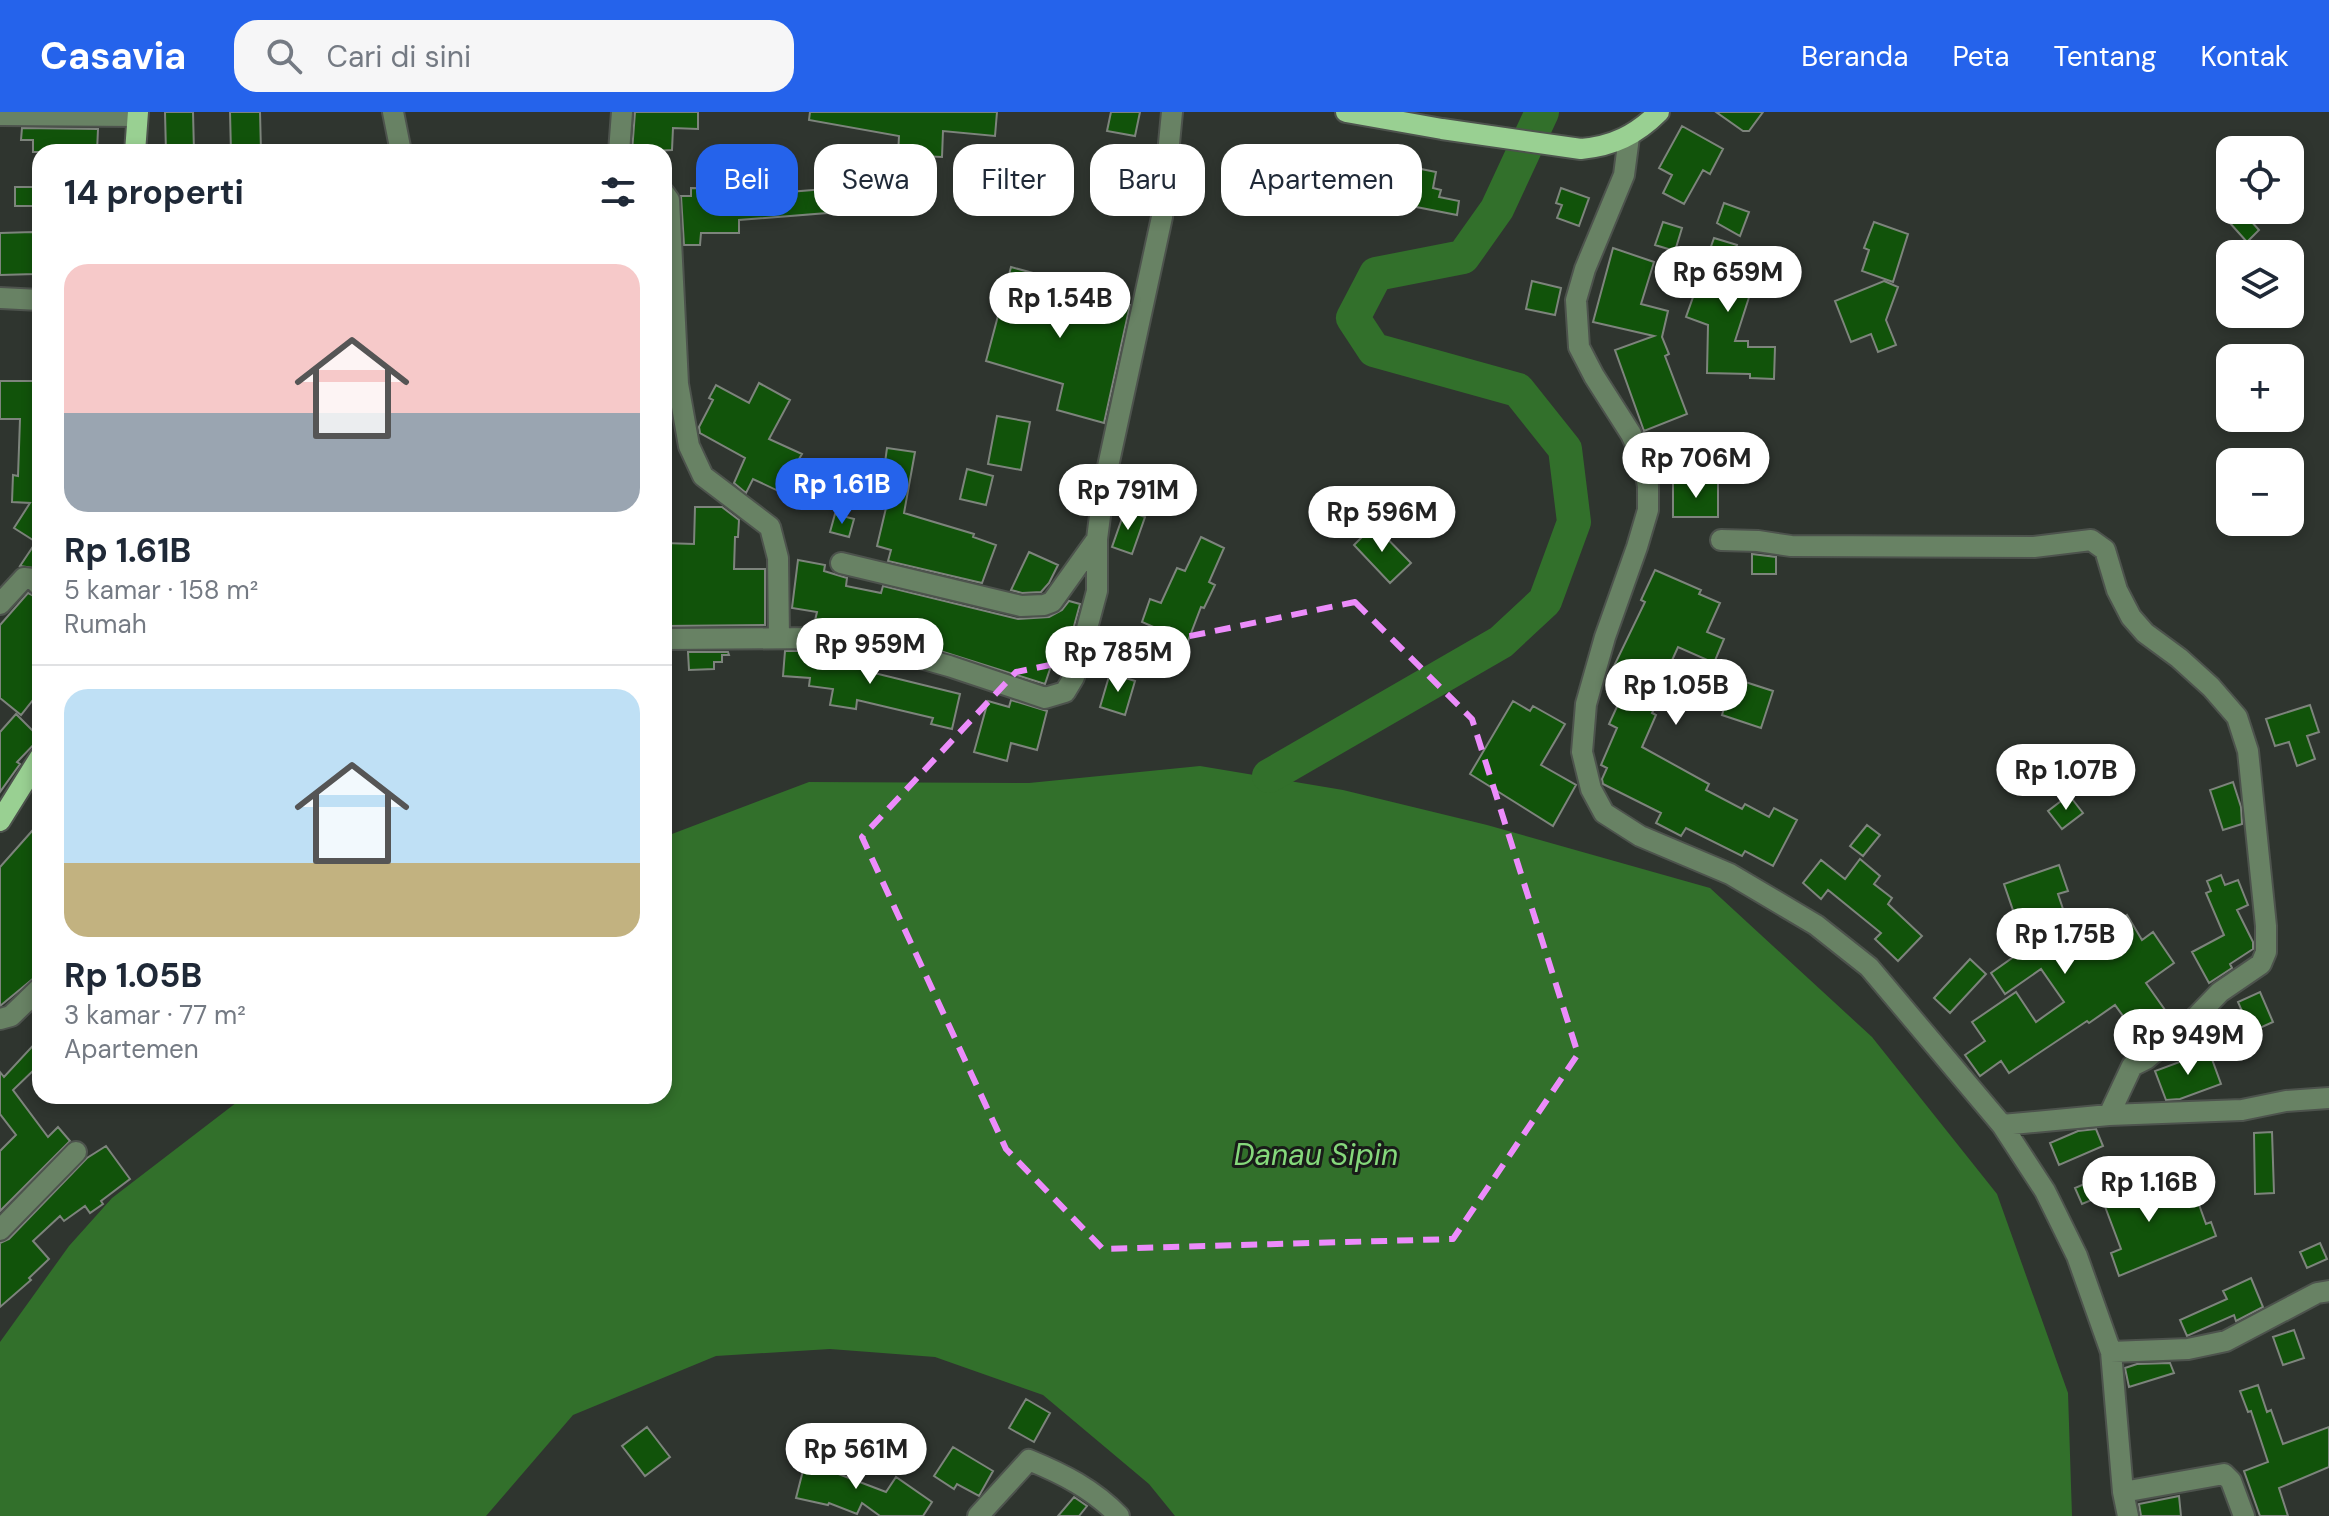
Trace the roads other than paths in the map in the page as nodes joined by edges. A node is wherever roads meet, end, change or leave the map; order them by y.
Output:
1 (393, 112) edge
2 (622, 112) edge
3 (1172, 112) edge
4 (1346, 112) edge
5 (1659, 112) edge
6 (138, 114) edge
7 (0, 115) edge
8 (1410, 117) edge
9 (1629, 137) junction
10 (136, 144) edge
11 (399, 144) edge
12 (620, 144) edge
13 (672, 261) edge
14 (0, 298) edge
15 (32, 300) edge
16 (1097, 539) junction
17 (1721, 540) dead end
18 (841, 563) dead end
19 (32, 579) edge
20 (0, 604) edge
21 (779, 638) junction
22 (672, 639) edge
23 (32, 770) edge
24 (0, 821) edge
25 (32, 996) edge
26 (0, 1019) edge
27 (2329, 1098) edge
28 (2109, 1115) junction
29 (2002, 1125) junction
30 (76, 1152) dead end
31 (0, 1230) edge
32 (2329, 1291) edge
33 (2111, 1352) junction
34 (2123, 1492) junction
35 (978, 1516) edge
36 (1119, 1516) edge
37 (2128, 1516) edge
38 (2244, 1516) edge

1 - 11 street
2 - 12 street
3 - 16 street
4 - 8 main road
5 - 9 main road
6 - 7 street
6 - 10 main road
8 - 9 main road
9 - 29 street
13 - 21 street
14 - 15 street
16 - 18 street
16 - 21 street
17 - 28 street
19 - 20 street
21 - 22 street
23 - 24 main road
25 - 26 street
27 - 28 street
28 - 29 street
29 - 33 street
30 - 31 street
32 - 33 street
33 - 34 street
34 - 37 street
34 - 38 street
35 - 36 street

